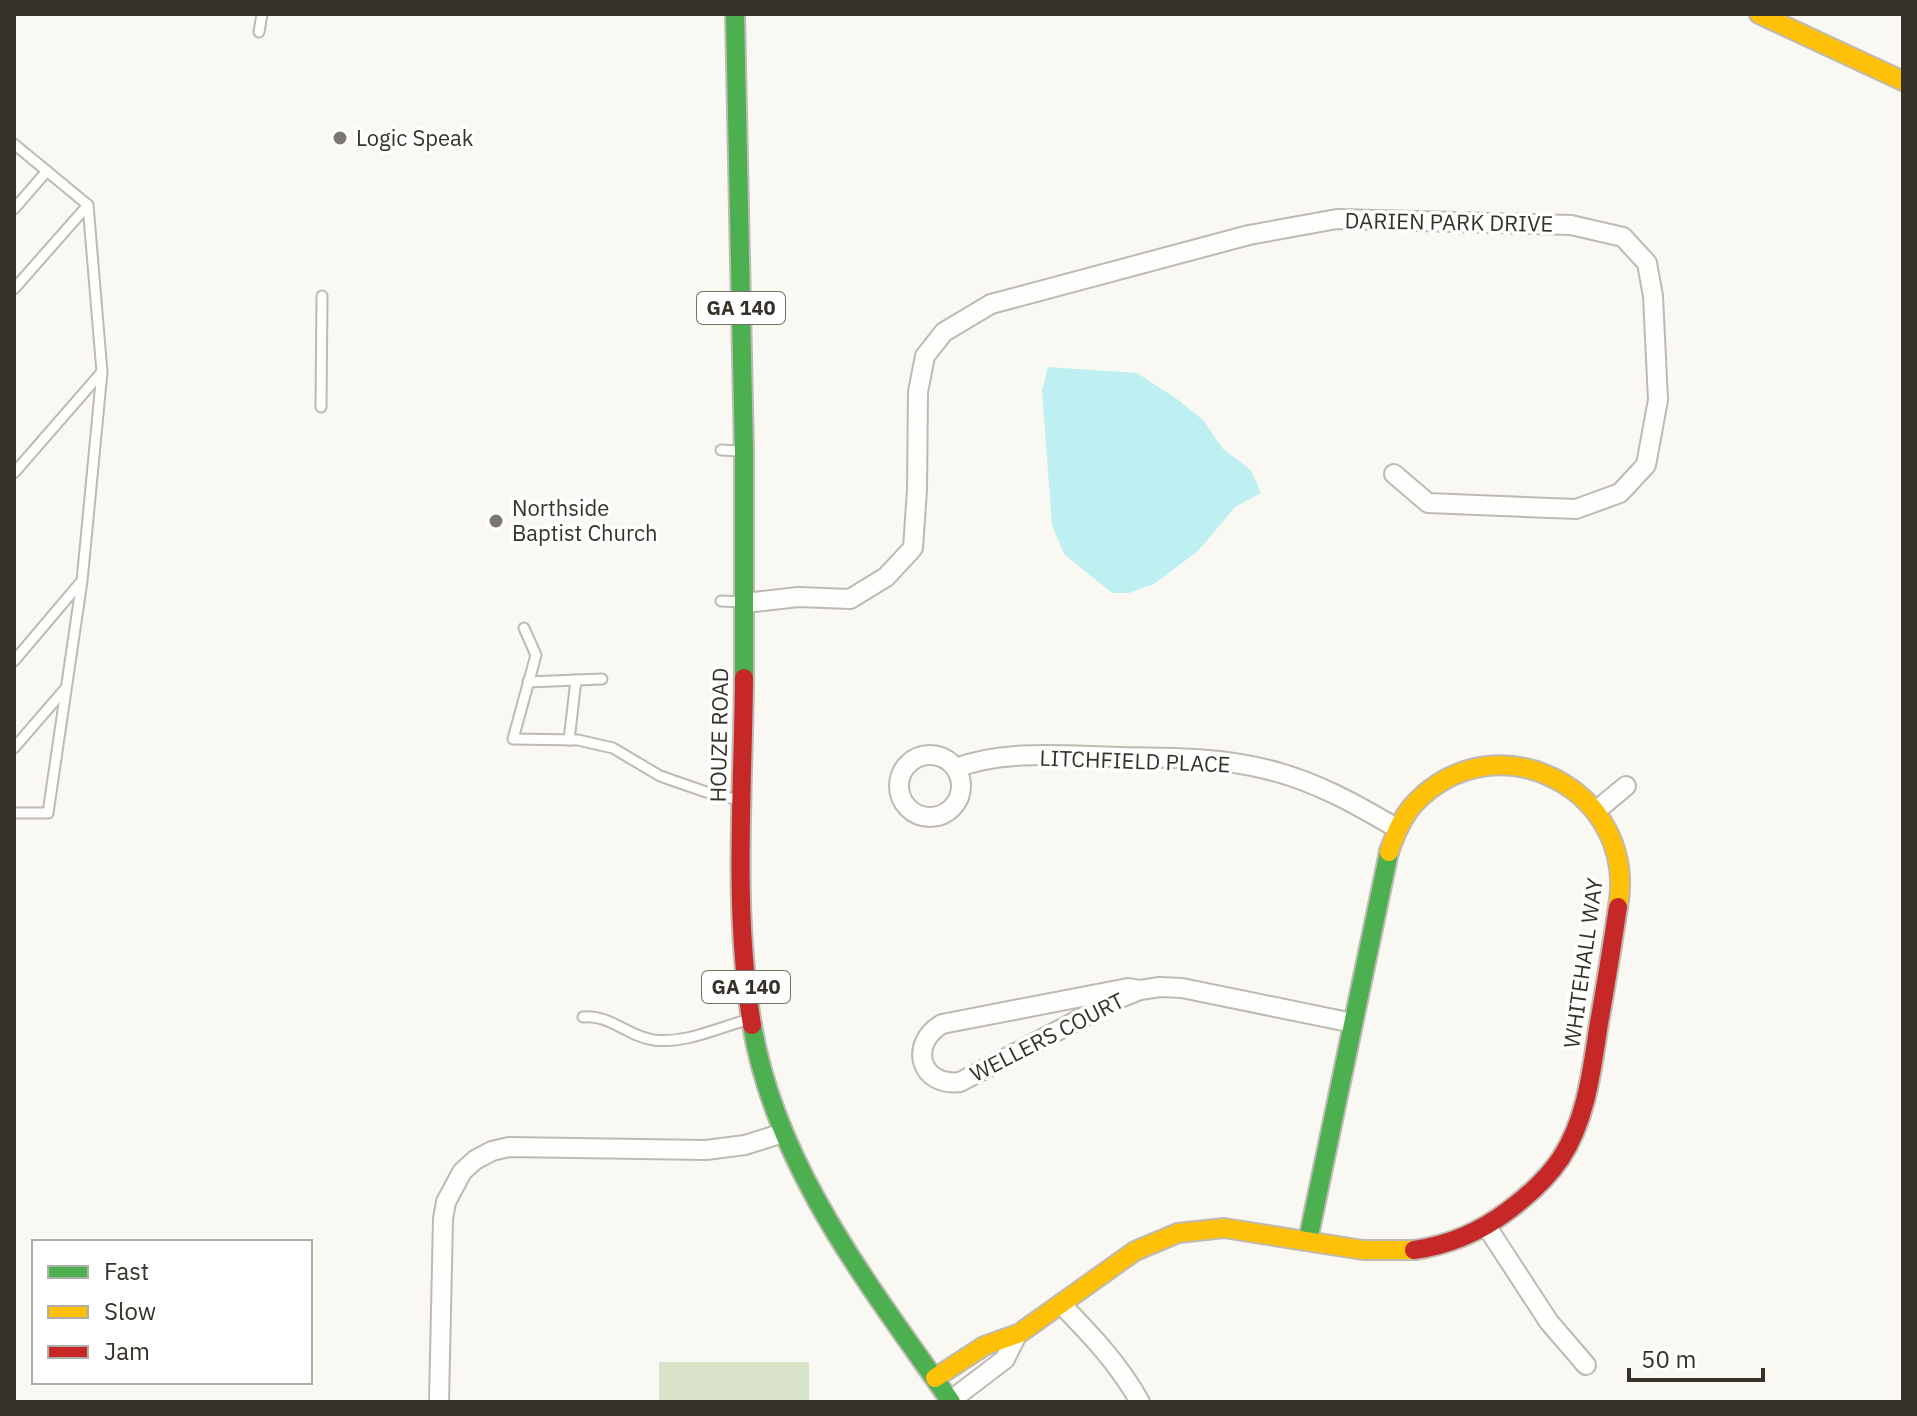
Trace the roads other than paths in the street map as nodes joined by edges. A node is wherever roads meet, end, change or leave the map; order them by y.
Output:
1 (262, 14) edge
2 (735, 14) edge
3 (1759, 14) edge
4 (259, 32) dead end
5 (1903, 81) edge
6 (16, 148) edge
7 (47, 171) junction
8 (88, 205) junction
9 (14, 209) edge
10 (14, 289) edge
11 (322, 296) dead end
12 (102, 372) junction
13 (321, 407) dead end
14 (721, 450) dead end
15 (744, 451) junction
16 (14, 473) edge
17 (1394, 474) dead end
18 (82, 581) junction
19 (721, 601) dead end
20 (745, 603) junction
21 (524, 628) dead end
22 (14, 661) edge
23 (602, 679) dead end
24 (576, 680) junction
25 (528, 682) junction
26 (65, 689) junction
27 (569, 740) junction
28 (14, 748) edge
29 (956, 768) dead end
30 (1626, 786) dead end
31 (742, 801) junction
32 (1597, 810) junction
33 (14, 813) edge
34 (1398, 829) junction
35 (1140, 990) junction
36 (583, 1017) dead end
37 (750, 1019) junction
38 (1353, 1023) junction
39 (783, 1133) junction
40 (1487, 1227) junction
41 (1308, 1240) junction
42 (1061, 1304) junction
43 (1017, 1335) junction
44 (1586, 1365) dead end
45 (935, 1378) junction
46 (950, 1401) edge
47 (439, 1402) edge
48 (1140, 1402) edge

1 - 4 lane
2 - 15 street, HOUZE ROAD / GA 140
3 - 5 street
6 - 7 lane
7 - 8 lane
7 - 9 lane
8 - 10 lane
8 - 12 lane
11 - 13 lane
12 - 16 lane
12 - 18 lane
14 - 15 lane
15 - 20 street, HOUZE ROAD / GA 140
17 - 20 street, DARIEN PARK DRIVE
18 - 22 lane
18 - 26 lane
19 - 20 lane
20 - 31 street, HOUZE ROAD / GA 140
21 - 25 lane
23 - 24 lane
24 - 25 lane
24 - 27 lane
25 - 27 lane
26 - 28 lane
26 - 33 lane
27 - 31 lane
29 - 34 street, LITCHFIELD PLACE
30 - 32 street
31 - 37 street, HOUZE ROAD / GA 140
32 - 34 street, WHITEHALL WAY
32 - 40 street, WHITEHALL WAY
34 - 38 street, WHITEHALL WAY
35 - 35 street, WELLERS COURT
35 - 38 street, WELLERS COURT
36 - 37 lane
37 - 39 street, HOUZE ROAD / GA 140
38 - 41 street, WHITEHALL WAY
39 - 45 street, HOUZE ROAD / GA 140
39 - 47 street
40 - 41 street, WHITEHALL WAY
40 - 44 street
41 - 42 street, WHITEHALL WAY
42 - 43 street, WHITEHALL WAY
42 - 48 street
43 - 45 street, WHITEHALL WAY
43 - 46 street
45 - 46 street, HOUZE ROAD / GA 140

